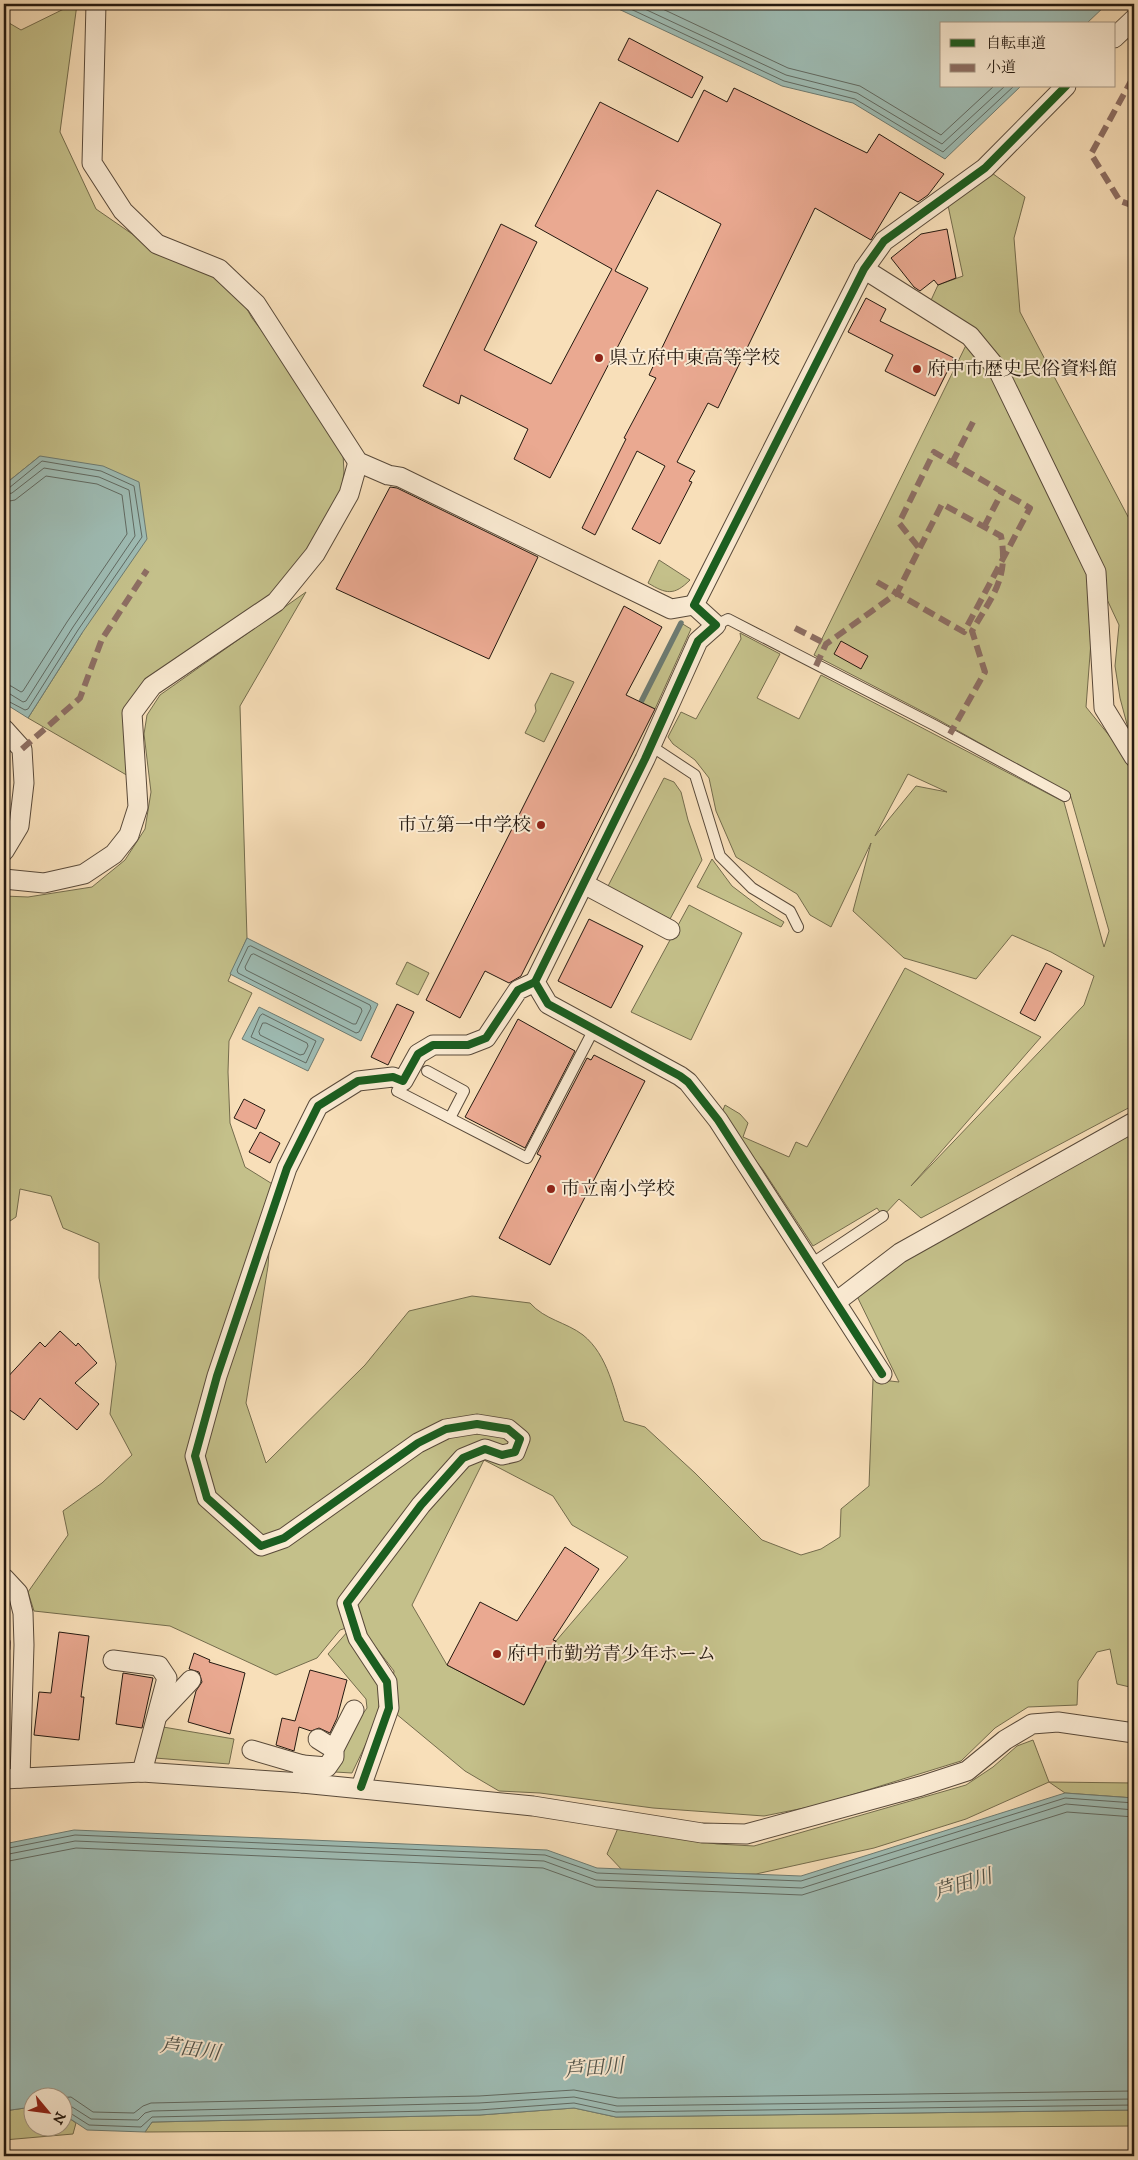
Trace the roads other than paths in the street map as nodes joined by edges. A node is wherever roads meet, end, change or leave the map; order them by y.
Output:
1 (96, 4) edge
2 (1134, 19) edge
3 (1116, 36) edge
4 (1064, 88) edge
5 (864, 268) junction
6 (358, 462) junction
7 (694, 605) junction
8 (716, 625) junction
9 (4, 729) edge
10 (651, 746) junction
11 (1134, 757) edge
12 (1064, 796) dead end
13 (4, 852) edge
14 (4, 879) edge
15 (584, 884) junction
16 (798, 927) dead end
17 (670, 930) dead end
18 (534, 982) junction
19 (594, 1029) junction
20 (427, 1070) dead end
21 (402, 1081) junction
22 (450, 1118) junction
23 (1134, 1122) edge
24 (884, 1216) dead end
25 (812, 1264) junction
26 (836, 1302) junction
27 (882, 1374) dead end
28 (4, 1578) edge
29 (113, 1660) dead end
30 (191, 1680) dead end
31 (354, 1710) dead end
32 (157, 1717) junction
33 (1134, 1733) edge
34 (252, 1750) dead end
35 (142, 1772) junction
36 (302, 1774) junction
37 (12, 1778) edge
38 (361, 1787) junction

1 - 6 street
2 - 3 street
4 - 5 street
5 - 7 street
5 - 11 street
6 - 7 street
6 - 14 street
7 - 8 street
8 - 10 street
8 - 12 lane
9 - 13 street
10 - 15 street
10 - 16 lane
15 - 17 street
15 - 18 street
18 - 19 street
18 - 21 street
19 - 22 lane
19 - 25 street
20 - 22 lane
21 - 22 lane
21 - 38 street
23 - 26 street
24 - 25 lane
25 - 26 street
26 - 27 street
28 - 37 street
29 - 32 street
30 - 32 street
31 - 36 street
32 - 35 street
33 - 38 street
34 - 36 street
35 - 36 street
35 - 37 street
36 - 38 street

